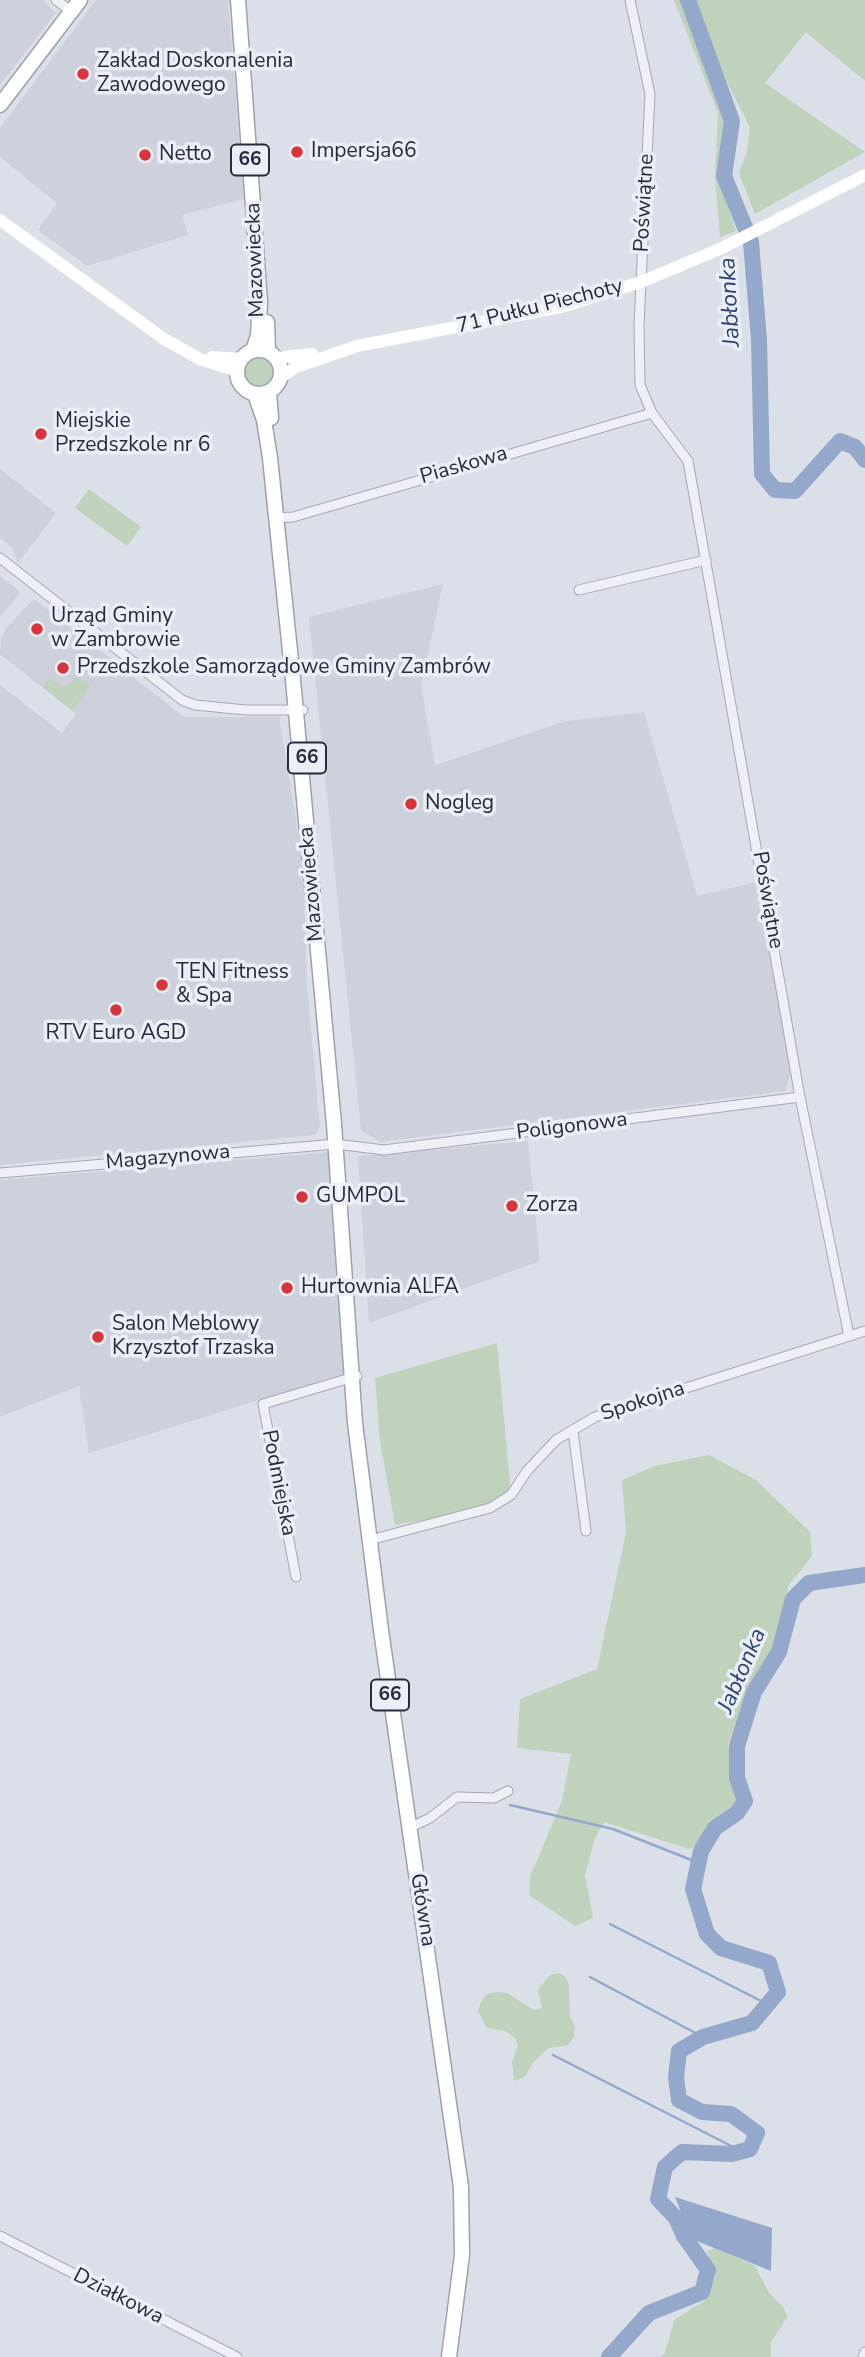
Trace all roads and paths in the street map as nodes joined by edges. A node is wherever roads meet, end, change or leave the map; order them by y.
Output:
1 (56, 0) edge
2 (238, 0) edge
3 (247, 0) edge
4 (630, 0) edge
5 (75, 6) edge
6 (0, 105) edge
7 (865, 175) edge
8 (0, 220) edge
9 (641, 282) junction
10 (357, 346) junction
11 (273, 355) junction
12 (244, 360) junction
13 (281, 377) junction
14 (262, 393) junction
15 (652, 413) junction
16 (280, 518) junction
17 (0, 558) edge
18 (706, 560) junction
19 (579, 590) dead end
20 (299, 710) junction
21 (800, 1097) junction
22 (339, 1144) junction
23 (0, 1172) edge
24 (865, 1331) edge
25 (849, 1336) junction
26 (355, 1376) junction
27 (573, 1431) junction
28 (586, 1531) dead end
29 (370, 1540) junction
30 (296, 1577) dead end
31 (508, 1791) dead end
32 (410, 1828) junction
33 (0, 2236) edge
34 (237, 2357) edge
35 (449, 2357) edge

1 - 5 street
2 - 12 main road, Mazowiecka / 66
3 - 11 main road, Mazowiecka / 66
4 - 9 street, Poświątne
5 - 6 main road
7 - 9 street, 71 Pułku Piechoty
8 - 12 street
9 - 10 street, 71 Pułku Piechoty
9 - 15 street, Poświątne
10 - 11 street
10 - 13 street, 71 Pułku Piechoty
11 - 12 main road
11 - 13 main road, Mazowiecka
12 - 14 main road
13 - 14 main road
14 - 16 main road, Mazowiecka / 66
15 - 16 street, Piaskowa
15 - 18 street, Poświątne
16 - 20 main road, Mazowiecka / 66
17 - 20 street
18 - 19 street
18 - 21 street, Poświątne
20 - 22 main road, Mazowiecka / 66
21 - 22 street, Poligonowa
21 - 25 street, Poświątne
22 - 23 street, Magazynowa
22 - 26 main road, Mazowiecka / 66
24 - 25 street, Spokojna
25 - 27 street, Spokojna
26 - 29 main road, Główna / 66
26 - 30 street, Podmiejska
27 - 28 street
27 - 29 street, Spokojna
29 - 32 main road, Główna / 66
31 - 32 street
32 - 35 main road, Główna / 66
33 - 34 street, Działkowa

